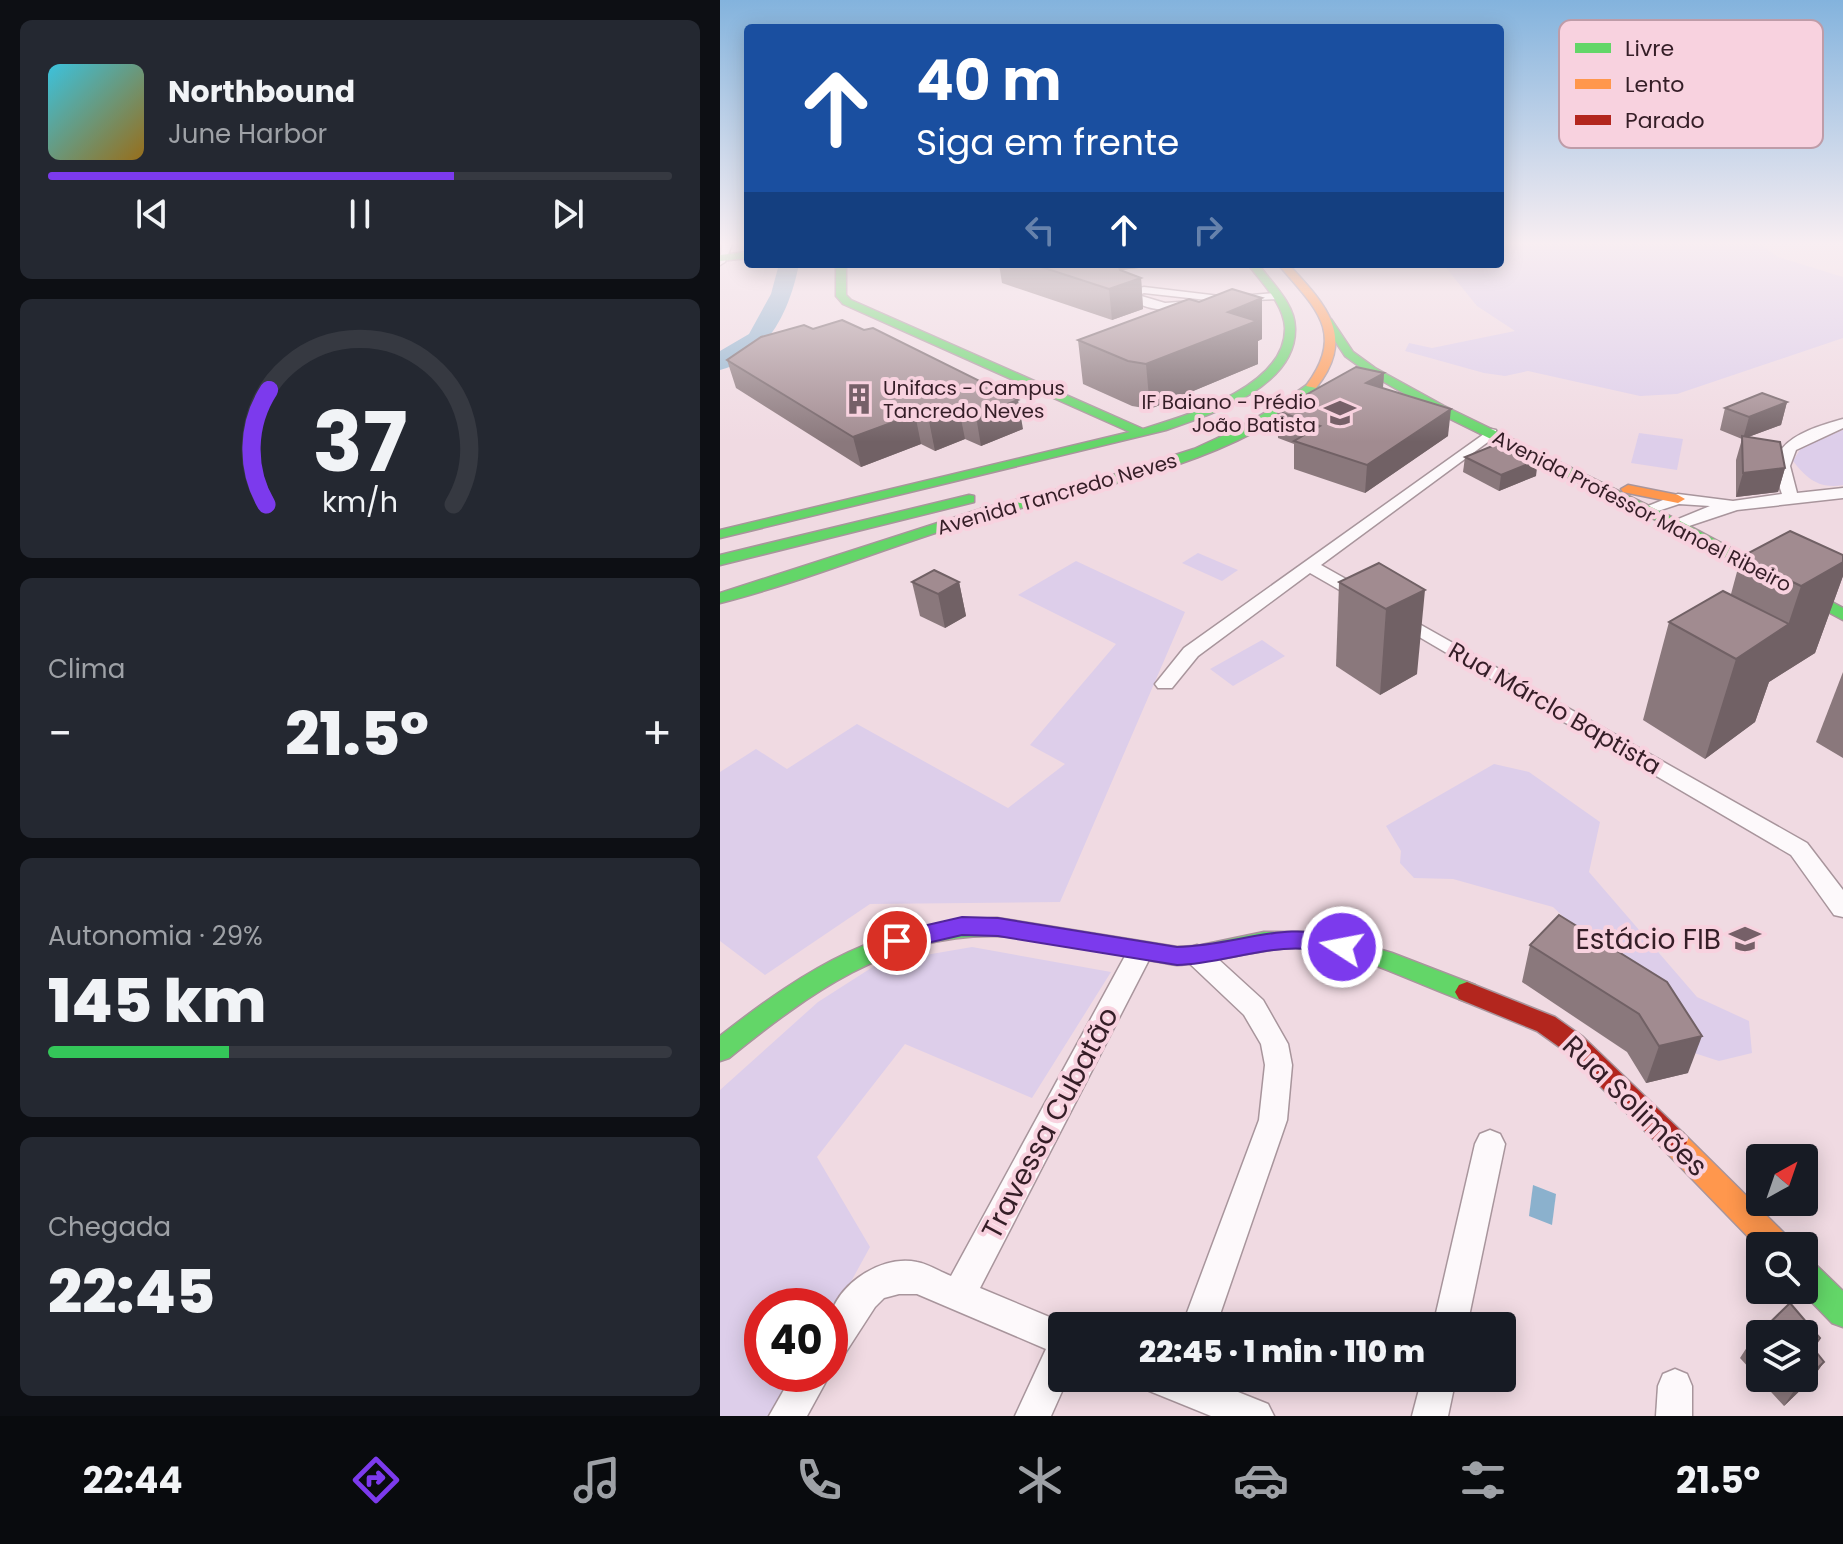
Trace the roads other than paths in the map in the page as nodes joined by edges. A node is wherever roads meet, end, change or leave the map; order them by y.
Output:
1 (865, 310) edge
2 (1282, 310) edge
3 (1321, 310) edge
4 (1327, 321) junction
5 (1307, 391) junction
6 (1440, 409) junction
7 (1843, 423) edge
8 (1142, 433) junction
9 (1491, 433) junction
10 (1583, 477) junction
11 (1843, 493) edge
12 (1678, 499) junction
13 (1791, 500) junction
14 (1742, 504) junction
15 (1646, 510) junction
16 (976, 515) junction
17 (1677, 525) junction
18 (720, 534) edge
19 (720, 560) edge
20 (1311, 566) junction
21 (720, 578) edge
22 (720, 598) edge
23 (1843, 615) edge
24 (1165, 684) dead end
25 (1843, 908) edge
26 (1140, 952) junction
27 (1197, 955) junction
28 (720, 1050) edge
29 (1490, 1144) dead end
30 (1763, 1232) edge
31 (1818, 1287) edge
32 (959, 1295) junction
33 (1204, 1312) edge
34 (1453, 1312) edge
35 (1843, 1312) edge
36 (848, 1318) edge
37 (1048, 1333) edge
38 (1048, 1383) edge
39 (802, 1392) edge
40 (1199, 1392) edge
41 (1436, 1392) edge
42 (787, 1416) edge
43 (1033, 1416) edge
44 (1256, 1416) edge
45 (1430, 1416) edge

1 - 8 street
2 - 8 street, Avenida Tancredo Neves
3 - 4 street
4 - 5 street, Avenida Tancredo Neves
4 - 6 street, Avenida Professor Manoel Ribeiro
4 - 19 street, Avenida Tancredo Neves
5 - 6 street, Avenida Professor Manoel Ribeiro
5 - 16 street, Avenida Tancredo Neves
6 - 9 street, Avenida Professor Manoel Ribeiro
7 - 13 street
8 - 18 street, Avenida Tancredo Neves
9 - 10 street, Avenida Professor Manoel Ribeiro
9 - 20 street
10 - 12 street
10 - 15 street, Avenida Professor Manoel Ribeiro
11 - 13 street
12 - 14 street
12 - 15 street
13 - 14 street
14 - 17 street
15 - 17 street, Avenida Professor Manoel Ribeiro
16 - 21 street
16 - 22 street, Avenida Tancredo Neves
17 - 23 street, Avenida Professor Manoel Ribeiro
20 - 24 street
20 - 25 street, Rua Márclo Baptista
26 - 27 street, Rua Solimões
26 - 28 street, Rua Solimões
26 - 32 street, Travessa Cubatão
27 - 30 street, Rua Solimões
27 - 33 street
29 - 34 street
31 - 35 street
32 - 36 street
32 - 37 street
38 - 43 street
39 - 42 street
40 - 44 street
41 - 45 street

